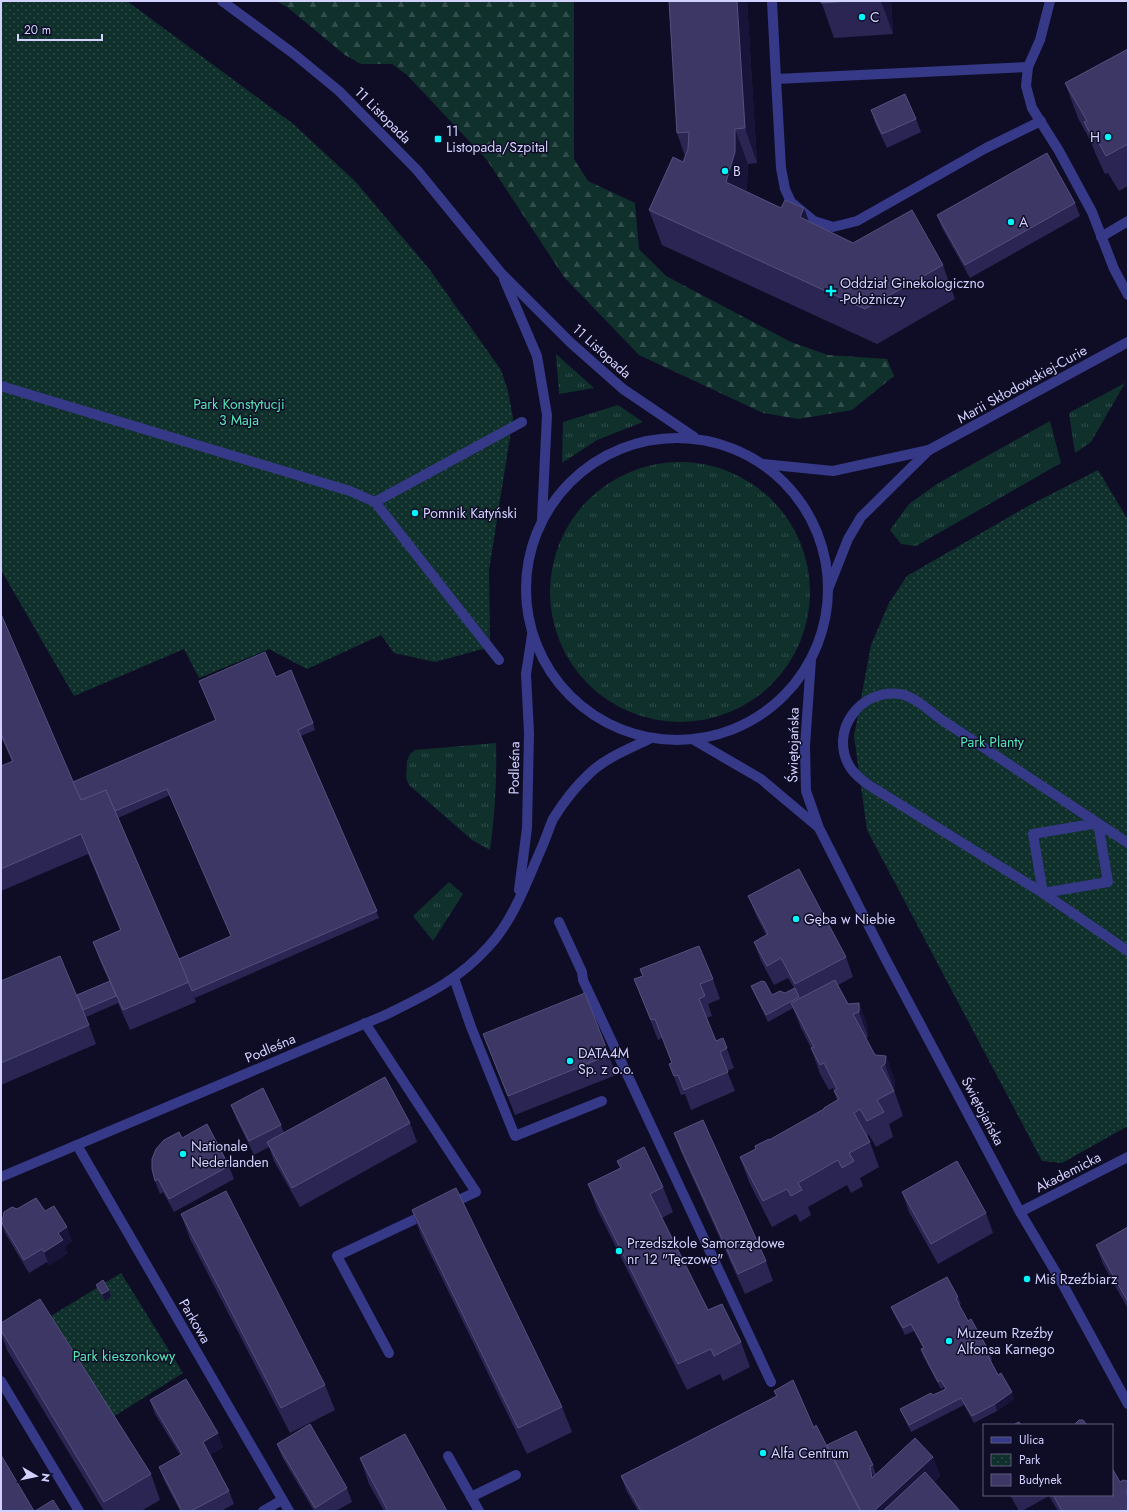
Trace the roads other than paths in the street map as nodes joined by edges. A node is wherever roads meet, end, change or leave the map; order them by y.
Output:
1 (222, 1) edge
2 (772, 1) edge
3 (1050, 1) edge
4 (1028, 67) junction
5 (776, 79) junction
6 (1041, 121) junction
7 (1128, 221) edge
8 (1100, 237) junction
9 (501, 273) junction
10 (1128, 295) edge
11 (1128, 342) edge
12 (1, 386) edge
13 (522, 422) dead end
14 (694, 438) junction
15 (929, 450) junction
16 (763, 464) junction
17 (375, 502) junction
18 (542, 519) junction
19 (828, 589) junction
20 (532, 635) junction
21 (499, 660) dead end
22 (811, 660) junction
23 (649, 739) junction
24 (694, 740) junction
25 (1098, 823) junction
26 (819, 828) junction
27 (1128, 843) edge
28 (1044, 893) junction
29 (518, 902) junction
30 (559, 922) dead end
31 (1128, 951) edge
32 (454, 978) junction
33 (365, 1023) junction
34 (602, 1101) dead end
35 (77, 1145) junction
36 (1128, 1157) edge
37 (1, 1177) edge
38 (1020, 1212) junction
39 (389, 1353) dead end
40 (1, 1381) edge
41 (771, 1382) dead end
42 (1128, 1404) edge
43 (448, 1456) dead end
44 (516, 1475) dead end
45 (471, 1497) junction
46 (282, 1500) junction
47 (79, 1511) edge
48 (263, 1511) edge
49 (289, 1511) edge
50 (479, 1511) edge

1 - 9 street, 11 Listopada
2 - 5 street
3 - 4 street
4 - 5 street
4 - 6 street
5 - 6 street
6 - 8 street
7 - 8 street
8 - 10 street
9 - 14 street, 11 Listopada
9 - 18 street, 11 Listopada
11 - 15 street, Marii Skłodowskiej-Curie
12 - 17 street
13 - 17 street
14 - 16 street
14 - 18 street
15 - 16 street, Marii Skłodowskiej-Curie
15 - 19 street, Marii Skłodowskiej-Curie
16 - 19 street
17 - 21 street
18 - 20 street
19 - 22 street
20 - 23 street
20 - 29 street, Podleśna
22 - 24 street
22 - 26 street, Świętojańska
23 - 24 street
23 - 29 street, Podleśna
24 - 26 street, Świętojańska
25 - 27 street
25 - 28 street
25 - 28 street
25 - 28 street
26 - 38 street, Świętojańska
28 - 31 street
29 - 32 street, Podleśna
30 - 41 street
32 - 33 street, Podleśna
32 - 34 street
33 - 35 street, Podleśna
33 - 39 street
35 - 37 street, Podleśna
35 - 46 street, Parkowa
36 - 38 street, Akademicka
38 - 42 street, Świętojańska
40 - 47 street
43 - 45 street
44 - 45 street
45 - 50 street
46 - 48 street
46 - 49 street, Parkowa

